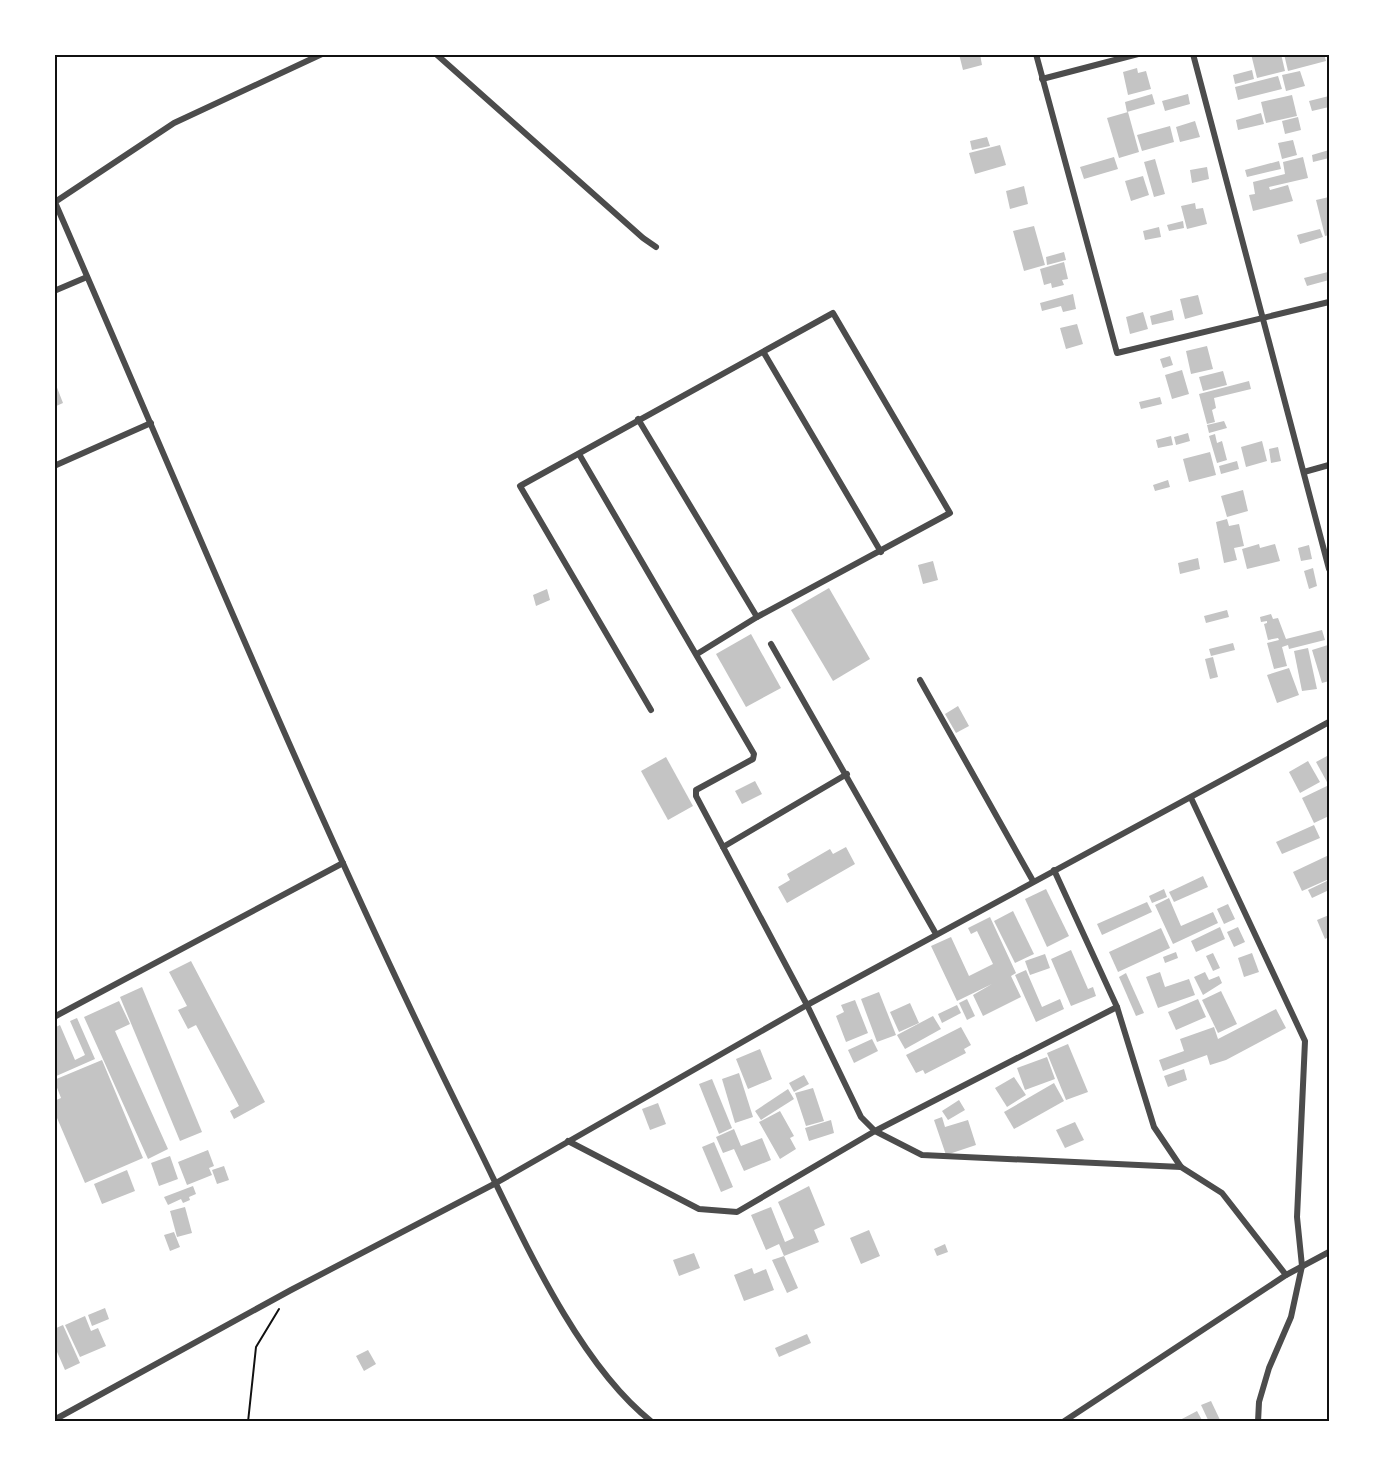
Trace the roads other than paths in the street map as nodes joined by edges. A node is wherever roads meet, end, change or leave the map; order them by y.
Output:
1 (322, 54) edge
2 (436, 54) edge
3 (1036, 54) edge
4 (1138, 54) edge
5 (1193, 54) edge
6 (1042, 79) junction
7 (55, 201) edge
8 (657, 247) dead end
9 (87, 277) junction
10 (54, 291) edge
11 (1329, 302) edge
12 (1265, 317) junction
13 (764, 353) junction
14 (638, 419) junction
15 (152, 423) junction
16 (579, 454) junction
17 (1329, 465) edge
18 (54, 466) edge
19 (1304, 472) junction
20 (881, 552) junction
21 (1329, 569) edge
22 (757, 617) junction
23 (771, 644) dead end
24 (697, 654) junction
25 (920, 680) dead end
26 (651, 710) dead end
27 (1329, 722) edge
28 (847, 774) junction
29 (1191, 798) junction
30 (723, 847) junction
31 (343, 863) junction
32 (1054, 870) junction
33 (1033, 881) junction
34 (936, 934) junction
35 (807, 1005) junction
36 (1117, 1007) junction
37 (54, 1017) edge
38 (875, 1131) junction
39 (568, 1141) junction
40 (1181, 1167) junction
41 (496, 1183) junction
42 (1329, 1252) edge
43 (1302, 1266) junction
44 (1286, 1275) junction
45 (54, 1420) edge
46 (652, 1422) edge
47 (1063, 1422) edge
48 (1258, 1422) edge

1 - 7 street
2 - 8 street
3 - 6 street
4 - 6 street
5 - 12 street
6 - 12 street
7 - 9 street
9 - 10 street
9 - 15 street
11 - 12 street
12 - 19 street
13 - 14 street
13 - 20 street
13 - 20 street
14 - 16 street
14 - 22 street
15 - 18 street
15 - 31 street
16 - 24 street
16 - 26 street
17 - 19 street
19 - 21 street
20 - 22 street
22 - 24 street
23 - 28 street
24 - 30 street
25 - 33 street
27 - 29 street
28 - 30 street
28 - 34 street
29 - 32 street
29 - 43 street
30 - 35 street
31 - 37 street
31 - 41 street
32 - 33 street
32 - 36 street
33 - 34 street
34 - 35 street
35 - 38 street
35 - 39 street
36 - 38 street
36 - 40 street
38 - 39 street
38 - 40 street
39 - 41 street
40 - 44 street
41 - 45 street
41 - 46 street
42 - 43 street
43 - 44 street
43 - 48 street
44 - 47 street

